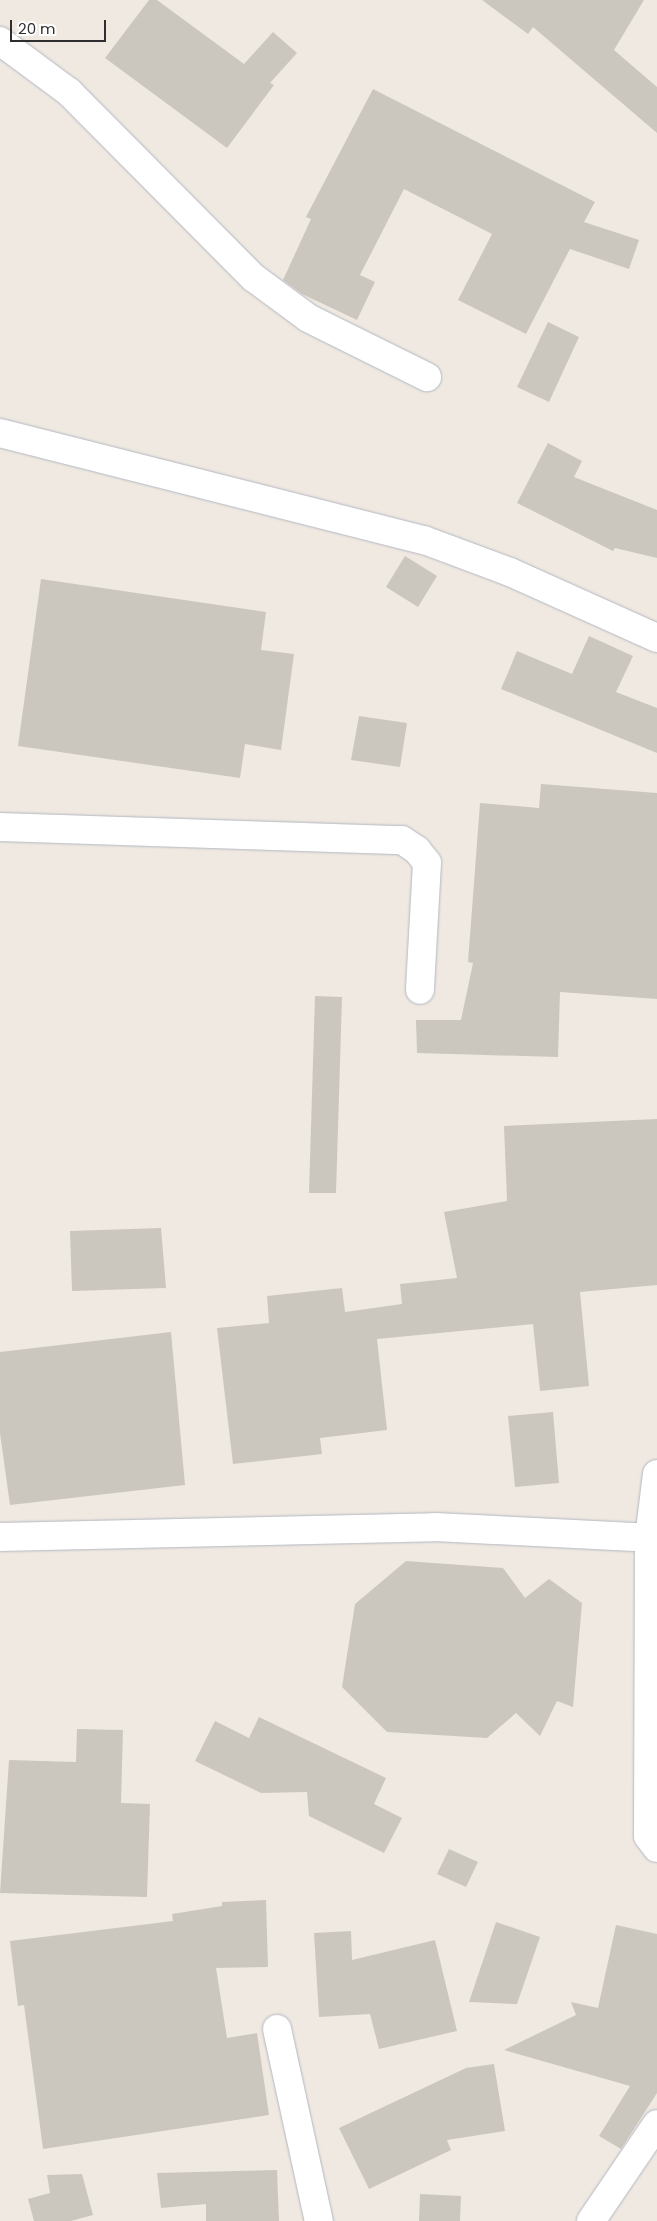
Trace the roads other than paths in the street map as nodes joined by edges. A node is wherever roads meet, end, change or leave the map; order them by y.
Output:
1 (0, 41) edge
2 (427, 376) dead end
3 (0, 433) edge
4 (657, 638) edge
5 (0, 827) edge
6 (420, 990) dead end
7 (657, 1474) edge
8 (0, 1537) edge
9 (649, 1538) junction
10 (657, 1848) edge
11 (277, 2029) dead end
12 (657, 2124) edge
13 (319, 2221) edge
14 (591, 2221) edge

1 - 2 street
3 - 4 street
5 - 6 street
7 - 9 street
8 - 9 street
9 - 10 street
11 - 13 street
12 - 14 street

